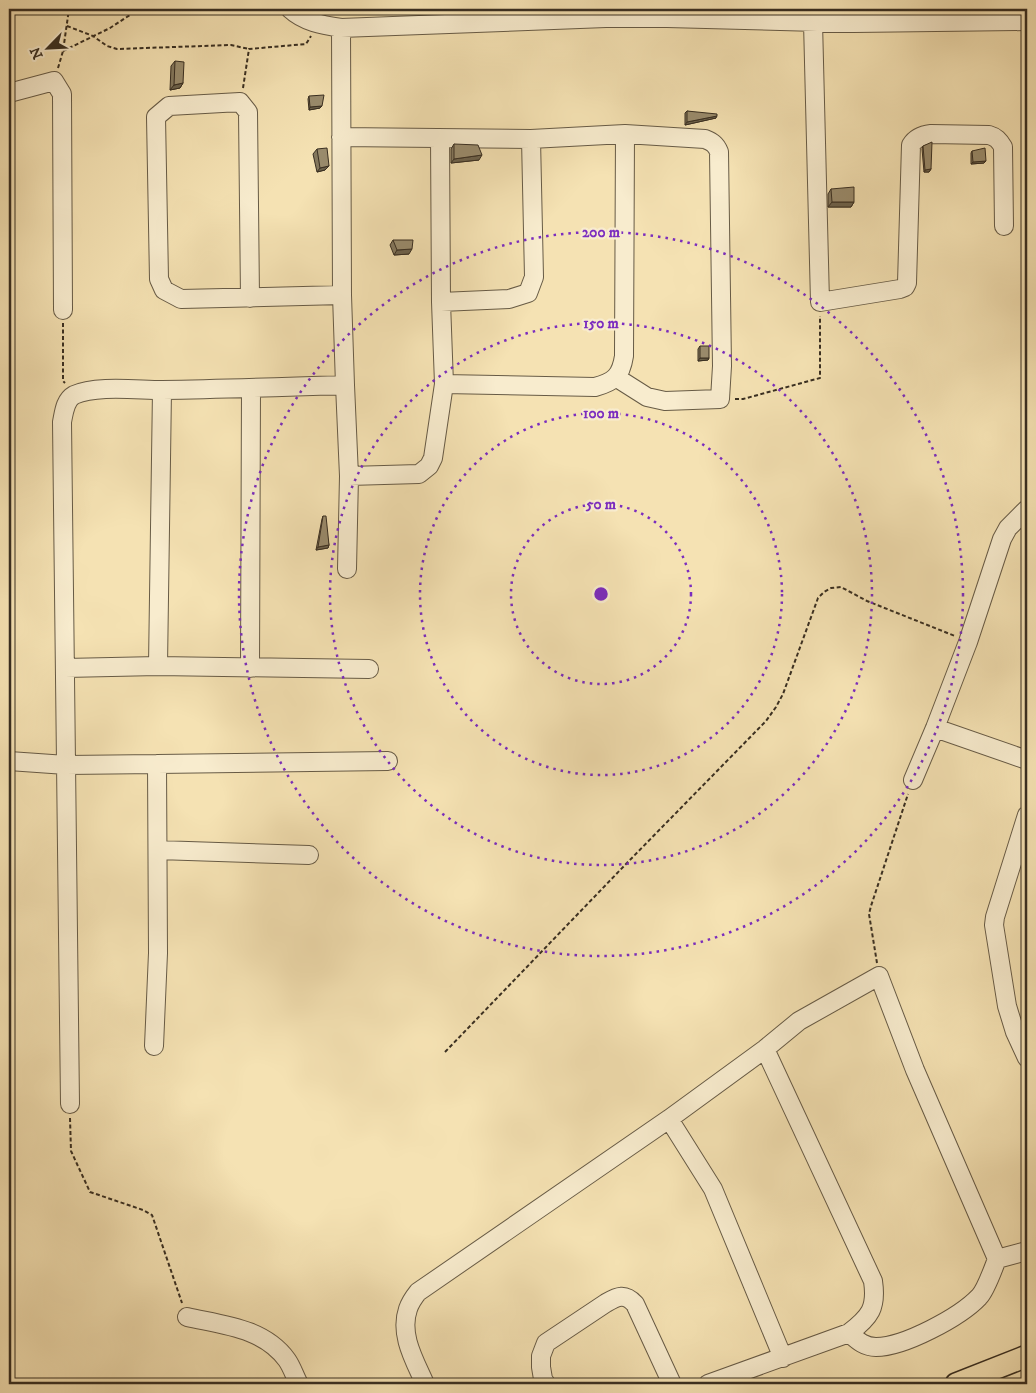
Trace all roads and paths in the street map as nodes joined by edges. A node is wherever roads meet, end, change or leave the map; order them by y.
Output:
1 (69, 9) edge
2 (139, 9) edge
3 (290, 9) edge
4 (667, 13) edge
5 (854, 16) edge
6 (1027, 21) edge
7 (813, 22) junction
8 (318, 24) junction
9 (67, 26) junction
10 (341, 28) junction
11 (93, 36) junction
12 (249, 50) junction
13 (63, 51) junction
14 (54, 81) junction
15 (9, 94) edge
16 (240, 102) junction
17 (625, 134) junction
18 (341, 137) junction
19 (440, 138) junction
20 (531, 139) junction
21 (1004, 226) dead end
22 (342, 295) junction
23 (250, 298) junction
24 (441, 302) junction
25 (820, 302) junction
26 (63, 310) joint
27 (617, 378) junction
28 (444, 384) junction
29 (345, 385) junction
30 (251, 388) junction
31 (162, 390) junction
32 (72, 396) junction
33 (720, 400) junction
34 (349, 476) junction
35 (1027, 509) edge
36 (348, 569) dead end
37 (968, 642) junction
38 (158, 666) junction
39 (65, 668) junction
40 (250, 668) junction
41 (369, 669) dead end
42 (935, 728) junction
43 (1027, 760) edge
44 (9, 761) edge
45 (388, 761) dead end
46 (157, 764) junction
47 (66, 765) junction
48 (913, 780) joint
49 (1027, 815) edge
50 (158, 850) junction
51 (309, 855) dead end
52 (879, 976) junction
53 (154, 1046) dead end
54 (765, 1049) junction
55 (445, 1052) dead end
56 (1027, 1058) edge
57 (70, 1104) joint
58 (669, 1119) junction
59 (1027, 1251) edge
60 (997, 1259) junction
61 (187, 1317) joint
62 (849, 1333) junction
63 (1027, 1356) edge
64 (784, 1358) junction
65 (299, 1384) edge
66 (425, 1384) edge
67 (546, 1384) edge
68 (672, 1384) edge
69 (708, 1384) edge
70 (956, 1384) edge

1 - 9 path
2 - 11 path
3 - 8 street
4 - 7 street
4 - 10 street
5 - 6 street
5 - 7 street
7 - 25 street
8 - 10 street
8 - 12 path
9 - 11 path
9 - 13 path
10 - 18 street
11 - 12 path
11 - 13 path
12 - 16 path
13 - 14 path
14 - 15 street
14 - 26 street
16 - 23 street
16 - 23 street
17 - 20 street
17 - 27 street
17 - 33 street
18 - 19 street
18 - 22 street
19 - 20 street
19 - 24 street
20 - 24 street
21 - 25 street
22 - 23 street
22 - 29 street
24 - 28 street
25 - 33 path
26 - 32 path
27 - 28 street
27 - 33 street
28 - 34 street
29 - 30 street
29 - 34 street
30 - 31 street
30 - 40 street
31 - 32 street
31 - 38 street
32 - 39 street
34 - 36 street
35 - 37 street
37 - 42 street
37 - 55 path
38 - 39 street
38 - 40 street
39 - 47 street
40 - 41 street
42 - 43 street
42 - 48 street
44 - 47 street
45 - 46 street
46 - 47 street
46 - 50 street
47 - 57 street
48 - 52 path
49 - 56 street
50 - 51 street
50 - 53 street
52 - 54 street
52 - 60 street
54 - 58 street
54 - 62 street
57 - 61 path
58 - 64 street
58 - 66 street
59 - 60 street
60 - 62 street
61 - 65 street
62 - 64 street
63 - 70 main road
64 - 69 street
67 - 68 street

